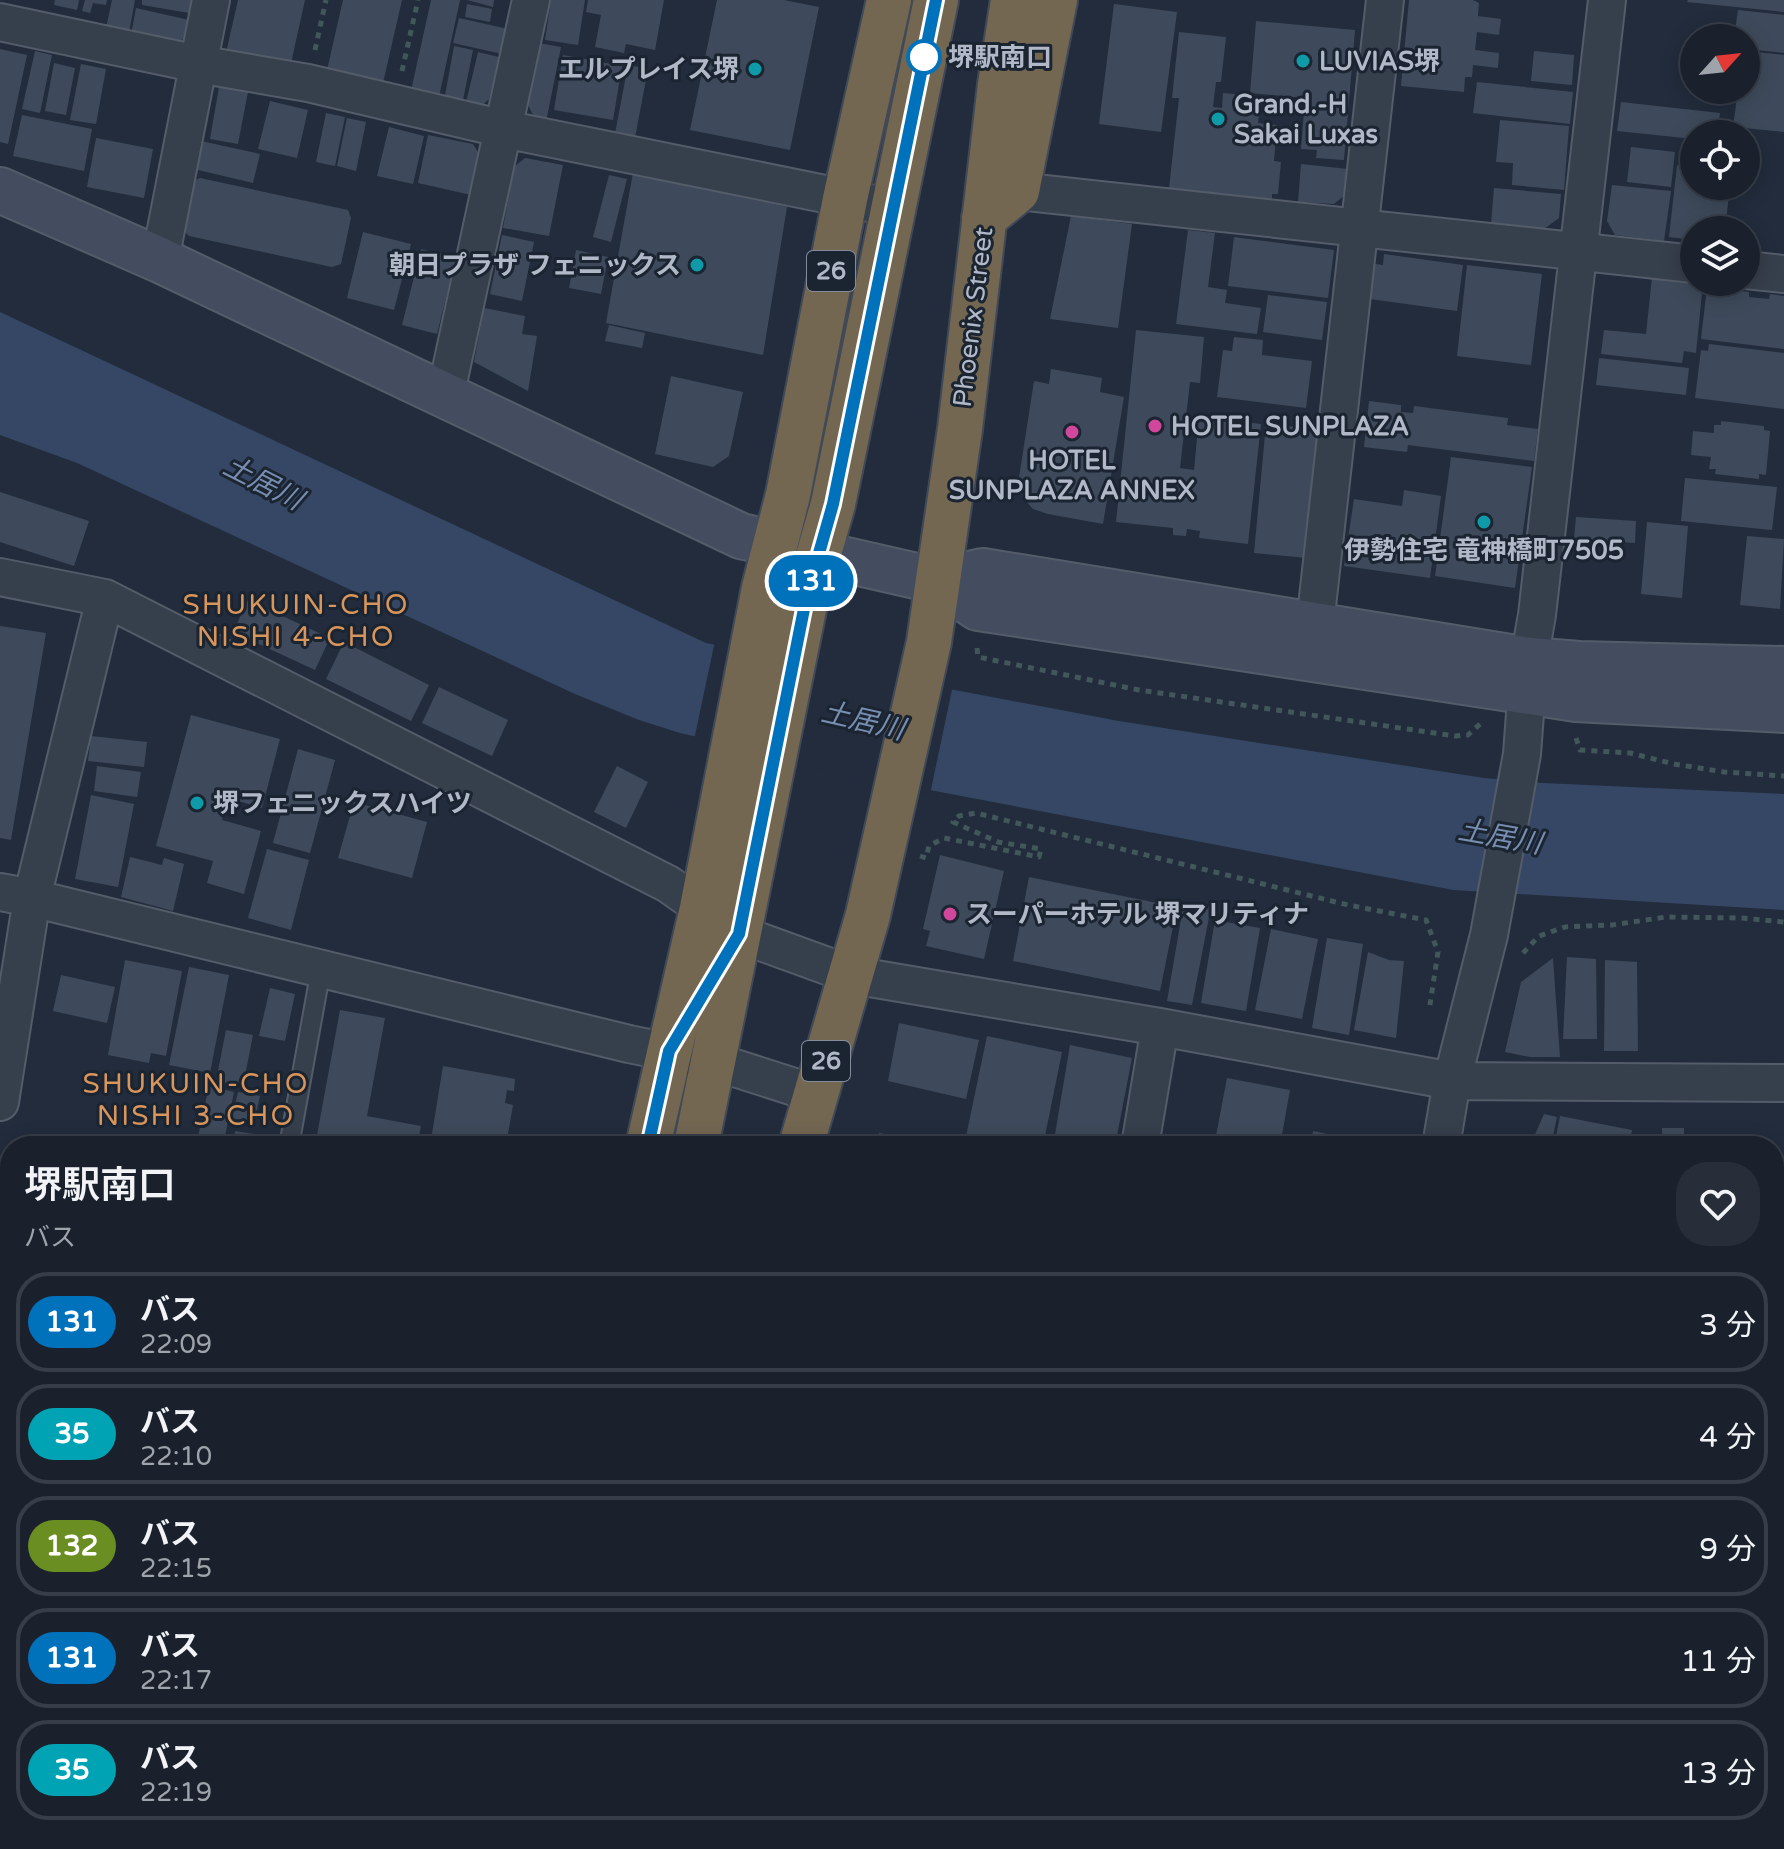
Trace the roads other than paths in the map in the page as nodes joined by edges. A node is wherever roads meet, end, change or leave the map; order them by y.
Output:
1 (211, 0) edge
2 (531, 0) edge
3 (889, 0) edge
4 (1013, 0) edge
5 (1055, 0) edge
6 (1385, 0) edge
7 (1607, 0) edge
8 (932, 1) edge
9 (0, 22) edge
10 (198, 64) junction
11 (504, 129) junction
12 (0, 190) edge
13 (1017, 191) junction
14 (845, 199) junction
15 (894, 208) junction
16 (984, 218) junction
17 (1359, 228) junction
18 (1578, 252) junction
19 (160, 260) junction
20 (1680, 263) edge
21 (1760, 271) edge
22 (1784, 274) edge
23 (445, 397) junction
24 (775, 542) junction
25 (820, 553) junction
26 (0, 577) edge
27 (938, 581) junction
28 (105, 598) junction
29 (1315, 624) junction
30 (1784, 669) edge
31 (1528, 676) junction
32 (1784, 710) edge
33 (742, 805) junction
34 (16, 895) edge
35 (702, 908) junction
36 (739, 934) junction
37 (321, 969) junction
38 (852, 975) junction
39 (1160, 1027) junction
40 (669, 1051) junction
41 (713, 1061) junction
42 (1435, 1078) junction
43 (1784, 1083) edge
44 (816, 1094) junction
45 (0, 1102) edge
46 (291, 1136) edge
47 (650, 1136) edge
48 (698, 1136) edge
49 (804, 1136) edge
50 (1142, 1136) edge
51 (1440, 1136) edge

1 - 10 street
2 - 11 street
3 - 14 highway, 26
4 - 16 highway, Phoenix Street / 26
5 - 13 highway
6 - 17 street
7 - 18 street
8 - 15 highway, 26
9 - 10 street
10 - 11 street
10 - 19 street
11 - 14 street
11 - 23 street
12 - 19 street
13 - 16 highway
13 - 17 street
14 - 15 street
14 - 24 highway, 26
15 - 25 highway, 26
16 - 27 highway, Phoenix Street / 26
17 - 18 street
17 - 29 street
18 - 20 street
18 - 31 street
19 - 23 street
21 - 22 street
23 - 24 street
24 - 25 street
24 - 33 highway, 26
25 - 27 street
25 - 33 highway, 26
26 - 28 street
27 - 29 street
27 - 31 street
27 - 38 highway, Phoenix Street / 26
28 - 34 street
28 - 35 street
29 - 31 street
30 - 31 street
31 - 32 street
31 - 42 street
33 - 35 highway, 26
33 - 36 highway, 26
34 - 37 street
34 - 45 street
35 - 36 street
35 - 40 highway, 26
36 - 38 street
36 - 40 highway, 26
36 - 41 highway, 26
37 - 40 street
37 - 46 lane
38 - 39 street
38 - 44 highway, Phoenix Street / 26
39 - 42 street
39 - 50 street
40 - 41 street
40 - 47 highway, 26
41 - 44 street
41 - 48 highway, 26
42 - 43 street
42 - 51 street
44 - 49 highway, Phoenix Street / 26

